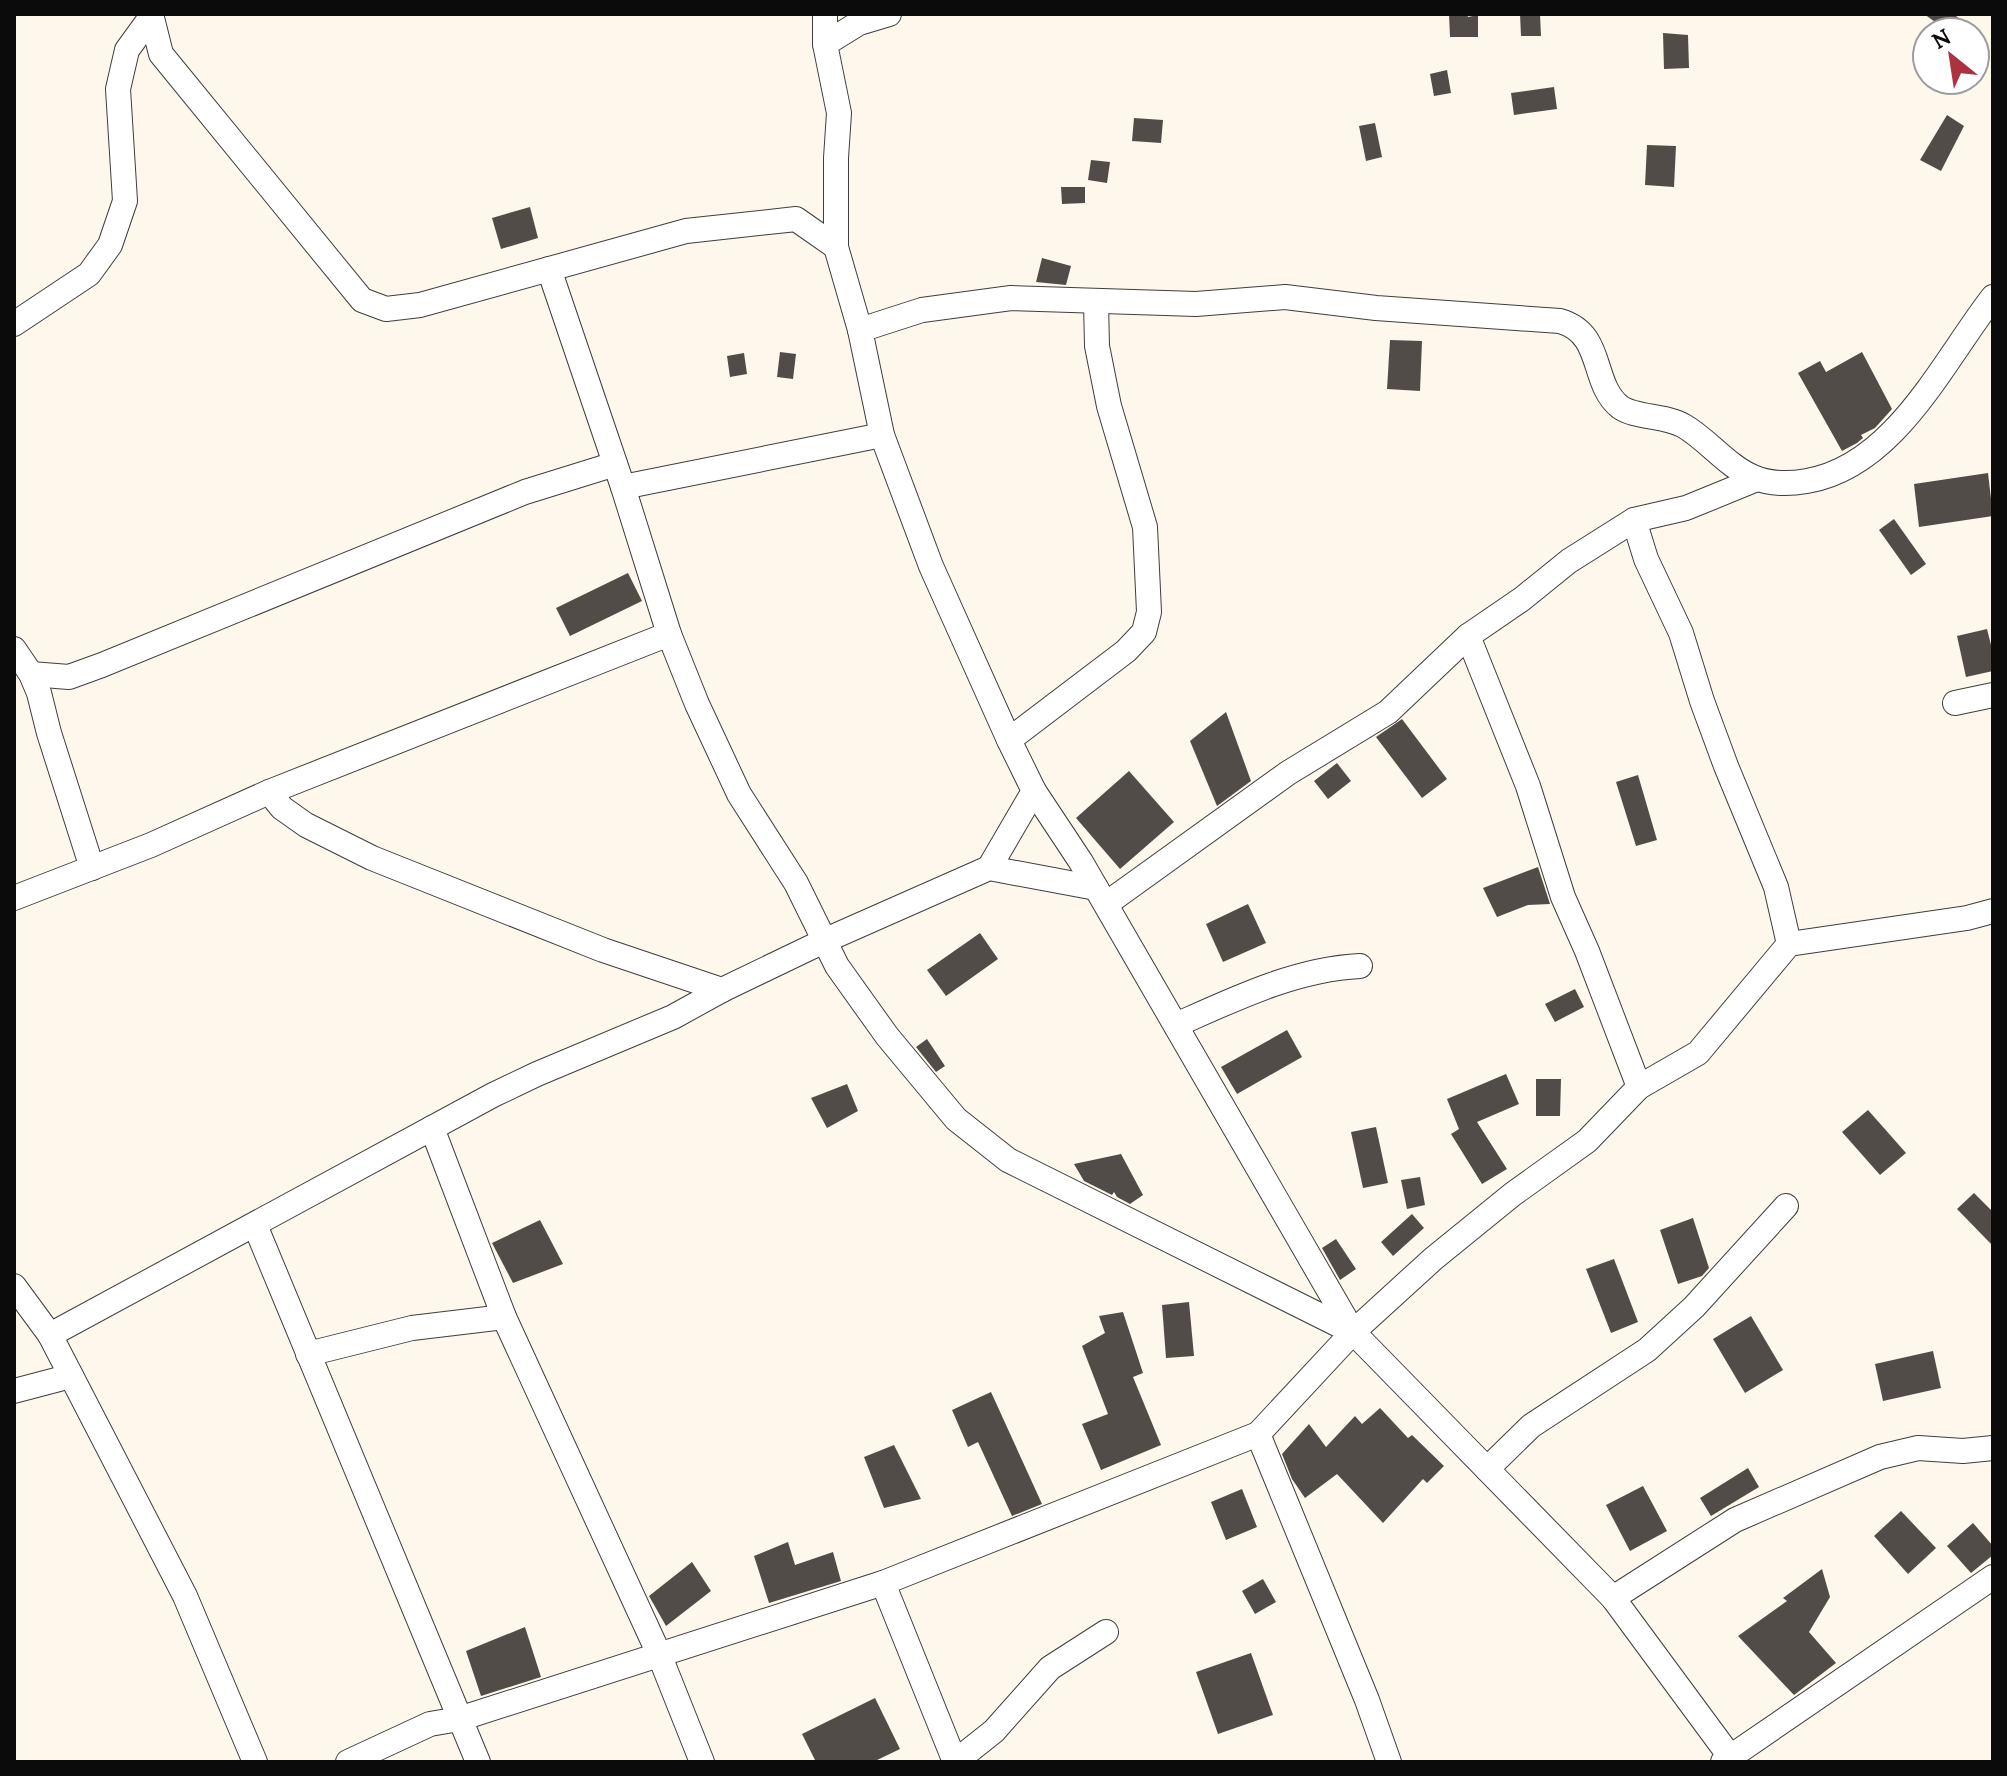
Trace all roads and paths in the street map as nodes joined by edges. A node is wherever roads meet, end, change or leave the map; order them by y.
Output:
1 (825, 14) edge
2 (889, 14) edge
3 (151, 16) edge
4 (825, 44) junction
5 (836, 200) junction
6 (796, 219) junction
7 (836, 247) junction
8 (549, 269) junction
9 (1993, 297) edge
10 (1096, 302) junction
11 (14, 324) edge
12 (860, 330) junction
13 (882, 435) junction
14 (619, 475) junction
15 (1757, 479) junction
16 (1634, 520) junction
17 (669, 634) junction
18 (1468, 636) junction
19 (14, 649) edge
20 (31, 674) junction
21 (1993, 695) edge
22 (1955, 703) dead end
23 (1009, 740) junction
24 (1034, 791) junction
25 (269, 792) junction
26 (92, 868) junction
27 (989, 868) junction
28 (1101, 896) junction
29 (14, 898) edge
30 (1993, 911) edge
31 (826, 940) junction
32 (1789, 944) junction
33 (1360, 966) dead end
34 (722, 990) junction
35 (1176, 1025) junction
36 (1639, 1087) junction
37 (432, 1128) junction
38 (1786, 1206) dead end
39 (255, 1225) junction
40 (14, 1286) edge
41 (504, 1317) junction
42 (1353, 1332) junction
43 (50, 1335) junction
44 (308, 1354) junction
45 (71, 1376) junction
46 (14, 1391) edge
47 (1258, 1434) junction
48 (1993, 1448) edge
49 (1487, 1469) junction
50 (1993, 1577) edge
51 (883, 1583) junction
52 (1613, 1598) junction
53 (1106, 1632) dead end
54 (659, 1654) junction
55 (459, 1719) junction
56 (1729, 1760) edge
57 (255, 1762) edge
58 (348, 1762) edge
59 (478, 1762) edge
60 (702, 1762) edge
61 (955, 1762) edge
62 (1389, 1762) edge

1 - 4 street
2 - 4 street
3 - 8 street
3 - 11 street
4 - 5 street
5 - 6 street
5 - 7 street
6 - 7 street
6 - 8 street
7 - 12 street
8 - 14 street
9 - 15 street
10 - 12 street
10 - 15 street
10 - 23 street
12 - 13 street
13 - 14 street
13 - 23 street
14 - 17 street
14 - 20 street
15 - 16 street
16 - 18 street
16 - 32 street
17 - 25 street
17 - 31 street
18 - 28 street
18 - 36 street
19 - 20 street
20 - 26 street
21 - 22 street
23 - 24 street
24 - 27 street
24 - 28 street
25 - 26 street
25 - 34 street
26 - 29 street
27 - 28 street
27 - 31 street
28 - 35 street
30 - 32 street
31 - 34 street
31 - 42 street
32 - 36 street
33 - 35 street
34 - 37 street
35 - 42 street
36 - 42 street
37 - 39 street
37 - 41 street
38 - 49 street
39 - 43 street
39 - 44 street
40 - 43 street
41 - 44 street
41 - 54 street
42 - 47 street
42 - 49 street
43 - 45 street
44 - 55 street
45 - 46 street
45 - 57 street
47 - 51 street
47 - 62 street
48 - 52 street
49 - 52 street
50 - 56 street
51 - 54 street
51 - 61 street
52 - 56 street
53 - 61 street
54 - 55 street
54 - 60 street
55 - 58 street
55 - 59 street

